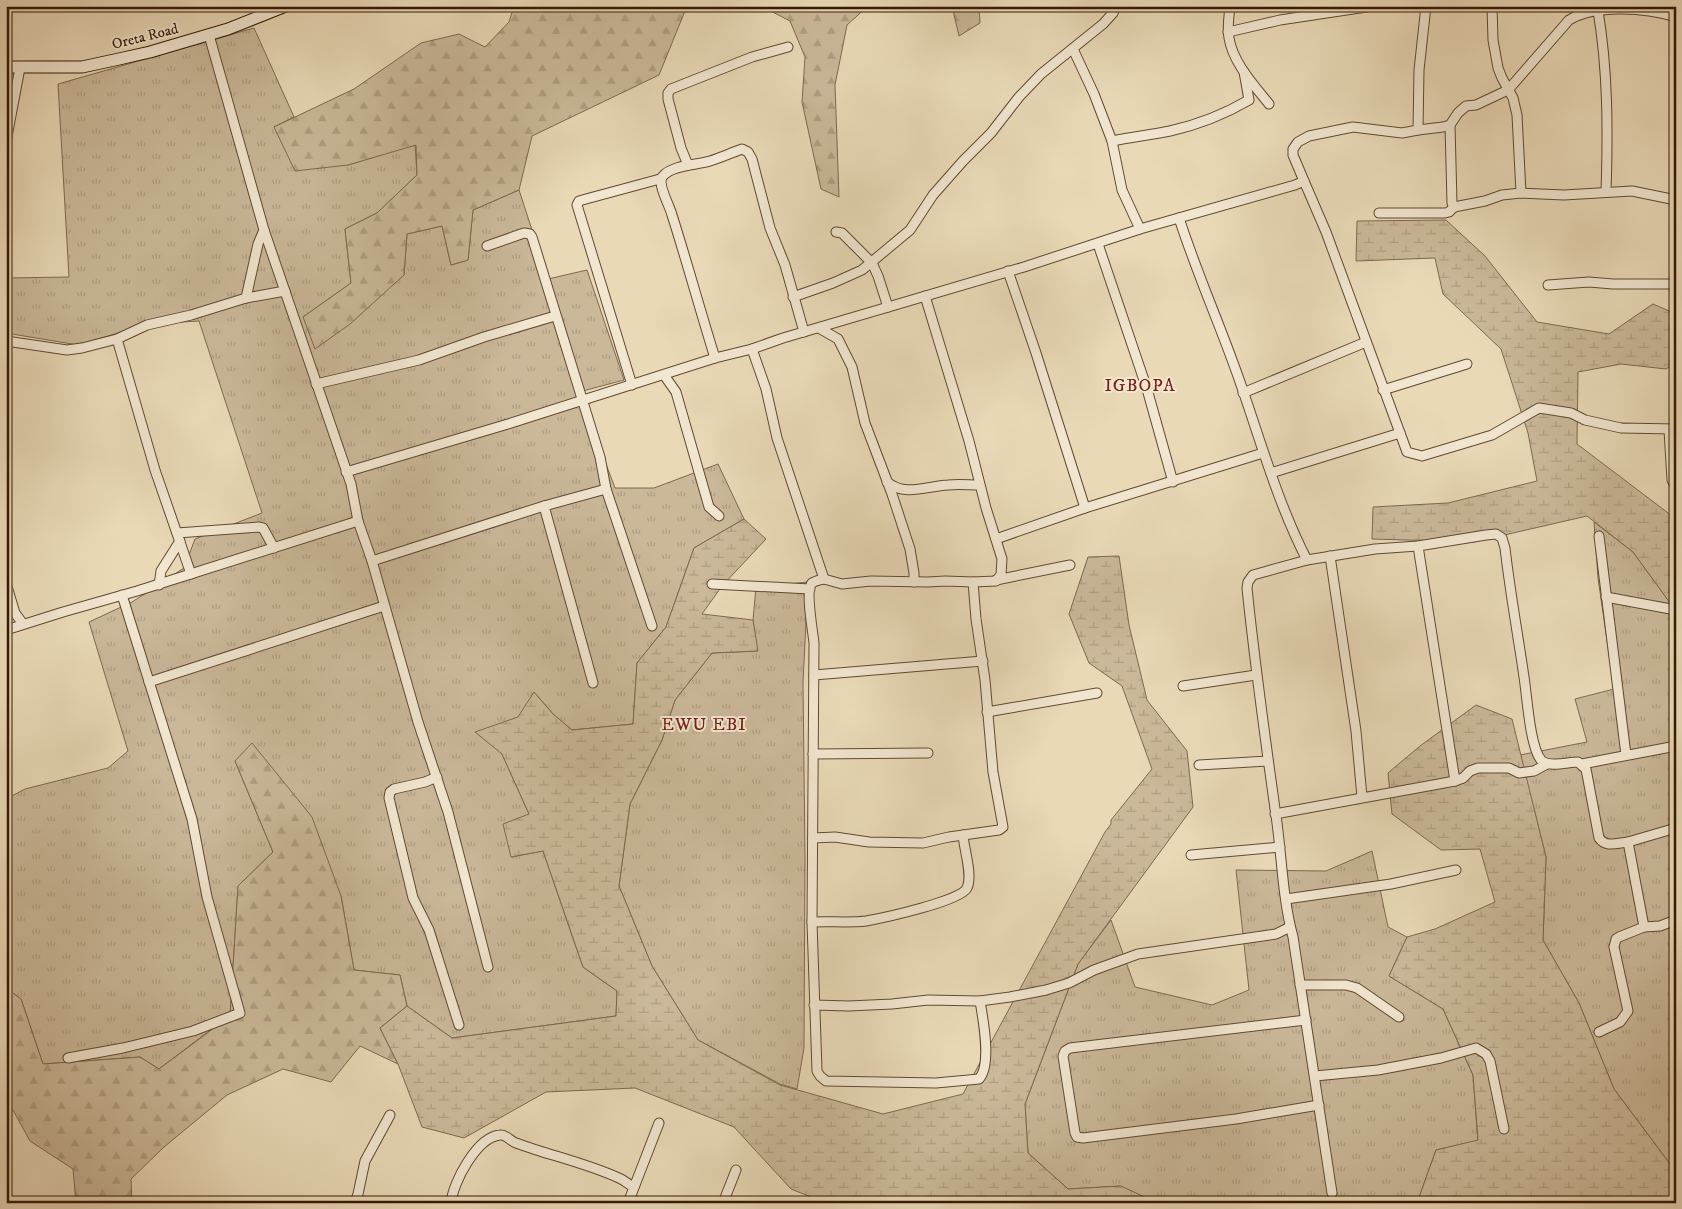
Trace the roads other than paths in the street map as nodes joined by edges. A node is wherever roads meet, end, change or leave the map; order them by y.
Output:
1 (286, 6) edge
2 (1116, 6) edge
3 (1230, 6) edge
4 (1373, 6) edge
5 (1426, 6) edge
6 (1492, 6) edge
7 (1580, 10) edge
8 (1663, 10) edge
9 (1598, 11) junction
10 (1676, 17) edge
11 (1228, 32) junction
12 (209, 35) junction
13 (788, 47) dead end
14 (1073, 48) junction
15 (6, 67) edge
16 (20, 68) junction
17 (1244, 72) junction
18 (1508, 90) junction
19 (1269, 104) dead end
20 (1450, 125) junction
21 (1418, 130) junction
22 (1112, 141) junction
23 (6, 142) edge
24 (681, 148) junction
25 (688, 165) junction
26 (673, 170) junction
27 (660, 180) junction
28 (1304, 181) junction
29 (1606, 192) junction
30 (1521, 193) junction
31 (1676, 200) edge
32 (1454, 207) junction
33 (1379, 213) dead end
34 (1179, 218) junction
35 (1140, 229) junction
36 (264, 230) junction
37 (836, 232) dead end
38 (1098, 244) junction
39 (487, 246) dead end
40 (270, 248) junction
41 (257, 251) junction
42 (872, 263) junction
43 (1008, 272) junction
44 (1676, 284) edge
45 (1548, 285) dead end
46 (284, 292) junction
47 (925, 296) junction
48 (246, 298) junction
49 (793, 298) junction
50 (888, 307) junction
51 (555, 316) junction
52 (838, 323) junction
53 (819, 328) junction
54 (804, 332) junction
55 (117, 339) junction
56 (838, 339) junction
57 (6, 341) edge
58 (1366, 342) junction
59 (752, 349) junction
60 (715, 358) junction
61 (1467, 364) dead end
62 (664, 375) junction
63 (316, 384) junction
64 (632, 385) junction
65 (1383, 390) junction
66 (1243, 392) junction
67 (582, 401) junction
68 (1672, 430) edge
69 (1400, 433) junction
70 (1263, 453) junction
71 (346, 472) junction
72 (1272, 473) junction
73 (887, 482) junction
74 (1173, 482) junction
75 (979, 485) junction
76 (1676, 487) edge
77 (606, 489) junction
78 (544, 506) junction
79 (1085, 508) junction
80 (719, 516) dead end
81 (358, 521) junction
82 (1599, 536) dead end
83 (178, 537) junction
84 (996, 539) junction
85 (1418, 546) junction
86 (274, 548) junction
87 (1330, 556) junction
88 (1307, 560) junction
89 (372, 561) junction
90 (1070, 565) dead end
91 (191, 574) junction
92 (824, 579) junction
93 (996, 580) junction
94 (6, 582) edge
95 (914, 582) junction
96 (973, 582) junction
97 (712, 584) dead end
98 (159, 585) junction
99 (810, 589) junction
100 (122, 595) junction
101 (1606, 598) junction
102 (384, 606) junction
103 (1676, 610) edge
104 (23, 624) junction
105 (652, 626) dead end
106 (6, 630) edge
107 (983, 661) junction
108 (814, 675) junction
109 (1256, 675) junction
110 (149, 682) junction
111 (593, 683) dead end
112 (1183, 686) dead end
113 (1097, 693) dead end
114 (987, 712) junction
115 (1676, 746) edge
116 (928, 753) dead end
117 (812, 754) junction
118 (1626, 755) junction
119 (1268, 761) junction
120 (1547, 764) junction
121 (1582, 764) junction
122 (1199, 765) dead end
123 (437, 777) junction
124 (1455, 781) junction
125 (1362, 796) junction
126 (1275, 814) junction
127 (1676, 828) edge
128 (963, 835) junction
129 (813, 838) junction
130 (1628, 842) junction
131 (1280, 847) junction
132 (1191, 855) dead end
133 (1456, 870) dead end
134 (1286, 900) junction
135 (1676, 920) edge
136 (812, 922) junction
137 (1290, 927) junction
138 (1644, 927) junction
139 (488, 967) dead end
140 (1300, 985) junction
141 (980, 1001) junction
142 (814, 1005) junction
143 (1398, 1017) dead end
144 (1306, 1020) junction
145 (459, 1025) dead end
146 (1599, 1032) dead end
147 (68, 1058) dead end
148 (1315, 1076) junction
149 (1319, 1105) junction
150 (390, 1115) dead end
151 (659, 1123) dead end
152 (1504, 1129) dead end
153 (736, 1170) dead end
154 (634, 1187) junction
155 (1332, 1193) dead end
156 (355, 1203) edge
157 (451, 1203) edge
158 (628, 1203) edge
159 (723, 1203) edge

1 - 12 street, Oreta Road
2 - 14 street
3 - 11 street
4 - 11 street
5 - 21 street
6 - 18 street
7 - 9 street
7 - 18 street
8 - 9 street
8 - 10 street
9 - 29 street
11 - 17 street
12 - 16 street, Oreta Road
12 - 36 street
13 - 24 street
14 - 22 street
14 - 42 street
15 - 16 street, Oreta Road
16 - 23 street
17 - 19 street
17 - 22 street
18 - 20 street
18 - 30 street
20 - 21 street
20 - 32 street
21 - 28 street
22 - 35 street
24 - 25 street
24 - 26 street
25 - 26 street
25 - 49 street
26 - 27 street
27 - 60 street
27 - 64 street
28 - 34 street
28 - 58 street
29 - 30 street
29 - 31 street
30 - 32 street
32 - 33 street
34 - 35 street
34 - 66 street
35 - 38 street
36 - 40 street
36 - 41 street
37 - 42 street
38 - 43 street
38 - 74 street
39 - 51 street
40 - 41 street
40 - 46 street
41 - 48 street
42 - 49 street
42 - 50 street
43 - 47 street
43 - 79 street
44 - 45 street
46 - 48 street
46 - 63 street
47 - 50 street
47 - 75 street
48 - 55 street
49 - 54 street
50 - 52 street
51 - 63 street
51 - 67 street
52 - 53 street
52 - 56 street
53 - 54 street
53 - 56 street
54 - 59 street
55 - 57 street
55 - 83 street
56 - 73 street
58 - 65 street
58 - 66 street
59 - 60 street
59 - 92 street
60 - 62 street
61 - 65 street
62 - 64 street
62 - 80 street
63 - 71 street
64 - 67 street
65 - 69 street
66 - 70 street
67 - 71 street
67 - 77 street
68 - 69 street
68 - 76 street
69 - 72 street
70 - 72 street
70 - 74 street
71 - 81 street
72 - 88 street
73 - 75 street
73 - 95 street
74 - 79 street
75 - 84 street
77 - 78 street
77 - 105 street
78 - 89 street
78 - 111 street
79 - 84 street
81 - 86 street
81 - 89 street
82 - 101 street
83 - 86 street
83 - 91 street
83 - 98 street
84 - 93 street
85 - 87 street
85 - 120 street
85 - 124 street
86 - 91 street
87 - 88 street
87 - 125 street
88 - 109 street
89 - 102 street
90 - 93 street
91 - 98 street
92 - 95 street
92 - 99 street
93 - 96 street
94 - 104 street
95 - 96 street
96 - 107 street
97 - 99 street
98 - 100 street
99 - 108 street
100 - 104 street
100 - 110 street
101 - 103 street
101 - 118 street
102 - 110 street
102 - 123 street
104 - 106 street
107 - 108 street
107 - 114 street
108 - 117 street
109 - 112 street
109 - 119 street
110 - 147 street
113 - 114 street
114 - 128 street
115 - 118 street
116 - 117 street
117 - 129 street
118 - 121 street
119 - 122 street
119 - 126 street
120 - 121 street
120 - 124 street
121 - 130 street
123 - 139 street
123 - 145 street
124 - 125 street
125 - 126 street
126 - 131 street
127 - 130 street
128 - 129 street
128 - 136 street
129 - 136 street
130 - 138 street
131 - 132 street
131 - 134 street
133 - 134 street
134 - 137 street
135 - 138 street
136 - 142 street
137 - 140 street
137 - 141 street
138 - 146 street
140 - 143 street
140 - 144 street
141 - 142 street
141 - 142 street
144 - 148 street
144 - 149 street
148 - 149 street
148 - 152 street
149 - 155 street
150 - 156 street
151 - 154 street
153 - 159 street
154 - 157 street
154 - 158 street

